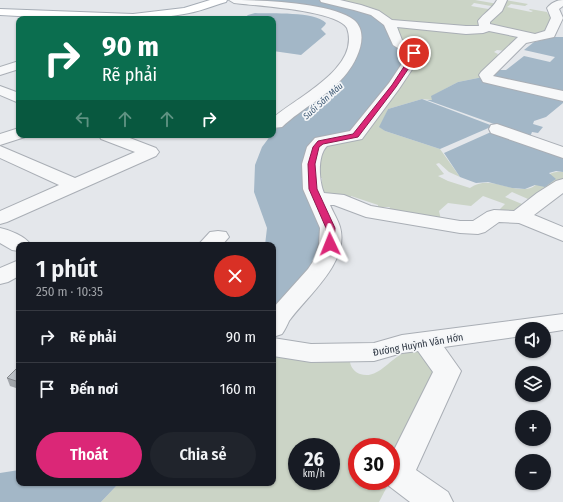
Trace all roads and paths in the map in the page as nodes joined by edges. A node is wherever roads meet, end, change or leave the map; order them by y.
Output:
1 (222, 0) edge
2 (235, 0) edge
3 (325, 0) edge
4 (502, 0) edge
5 (563, 0) edge
6 (0, 12) edge
7 (0, 15) edge
8 (22, 16) edge
9 (175, 16) edge
10 (389, 23) junction
11 (484, 26) junction
12 (557, 33) edge
13 (534, 37) junction
14 (16, 66) edge
15 (0, 70) edge
16 (0, 90) edge
17 (563, 96) edge
18 (16, 97) edge
19 (276, 124) edge
20 (497, 128) dead end
21 (16, 134) edge
22 (115, 138) edge
23 (0, 140) edge
24 (0, 152) edge
25 (563, 153) edge
26 (75, 185) junction
27 (563, 185) edge
28 (318, 200) junction
29 (522, 217) junction
30 (0, 218) edge
31 (563, 235) edge
32 (16, 269) edge
33 (0, 277) edge
34 (276, 322) edge
35 (563, 322) edge
36 (426, 341) junction
37 (276, 347) edge
38 (436, 502) edge

1 - 6 main road
2 - 9 main road
2 - 19 street
3 - 10 street
4 - 11 street
5 - 12 street
7 - 8 main road
10 - 11 street
10 - 28 street
11 - 13 street
12 - 13 street
13 - 17 street
14 - 15 street
16 - 18 street
20 - 25 street
21 - 23 street
22 - 26 street
24 - 26 street
26 - 30 street
27 - 29 street
28 - 29 street
28 - 34 street
29 - 31 street
32 - 33 street
35 - 36 street, Đường Huỳnh Văn Hớn
36 - 37 street, Đường Huỳnh Văn Hớn
36 - 38 street

